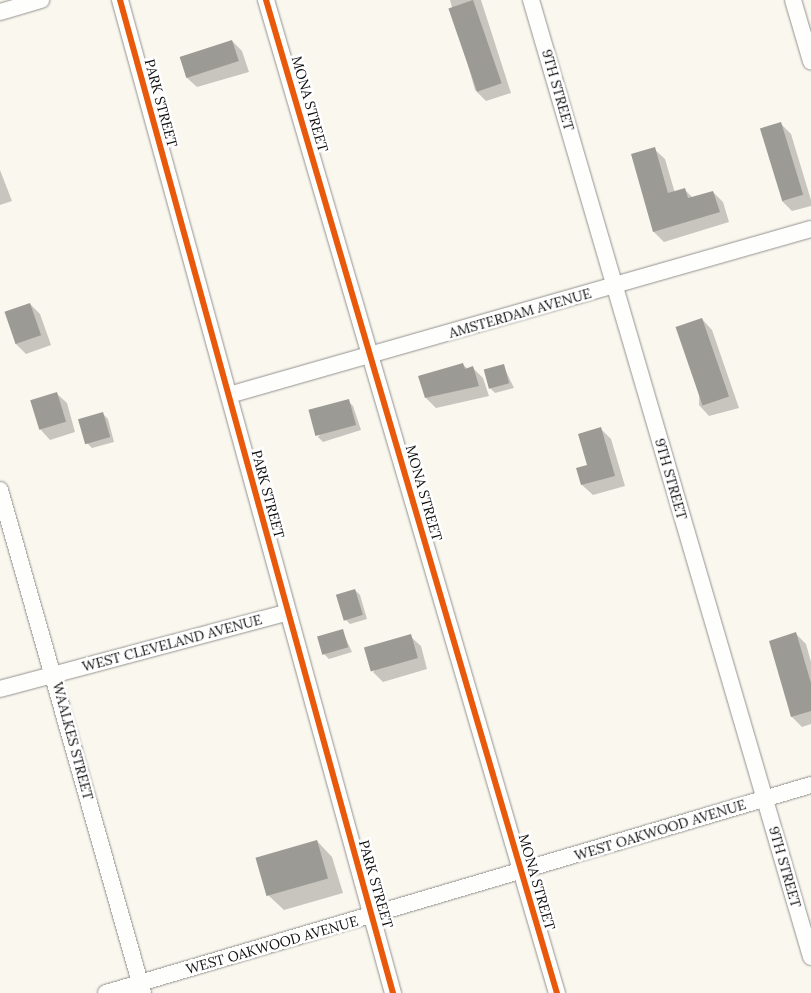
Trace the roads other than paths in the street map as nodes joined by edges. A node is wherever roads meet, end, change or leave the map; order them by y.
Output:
1 (41, 0) edge
2 (120, 0) edge
3 (266, 0) edge
4 (531, 0) edge
5 (793, 0) edge
6 (0, 12) edge
7 (811, 61) edge
8 (811, 229) edge
9 (615, 285) junction
10 (371, 356) junction
11 (229, 395) junction
12 (0, 490) edge
13 (286, 613) junction
14 (54, 674) junction
15 (0, 689) edge
16 (811, 785) edge
17 (764, 798) junction
18 (521, 872) junction
19 (372, 916) junction
20 (811, 958) edge
21 (141, 988) edge
22 (106, 993) edge
23 (393, 993) edge
24 (557, 993) edge

1 - 6 street
2 - 11 street, PARK STREET
3 - 10 street, MONA STREET
4 - 9 street, 9TH STREET
5 - 7 street
8 - 9 street, AMSTERDAM AVENUE
9 - 10 street, AMSTERDAM AVENUE
9 - 17 street, 9TH STREET
10 - 11 street, AMSTERDAM AVENUE
10 - 18 street, MONA STREET
11 - 13 street, PARK STREET
12 - 14 street, WAALKES STREET
13 - 14 street, WEST CLEVELAND AVENUE
13 - 19 street, PARK STREET
14 - 15 street, WEST CLEVELAND AVENUE
14 - 21 street, WAALKES STREET
16 - 17 street, WEST OAKWOOD AVENUE
17 - 18 street, WEST OAKWOOD AVENUE
17 - 20 street, 9TH STREET
18 - 19 street, WEST OAKWOOD AVENUE
18 - 24 street, MONA STREET
19 - 21 street, WEST OAKWOOD AVENUE
19 - 23 street, PARK STREET
21 - 22 street, WEST OAKWOOD AVENUE

